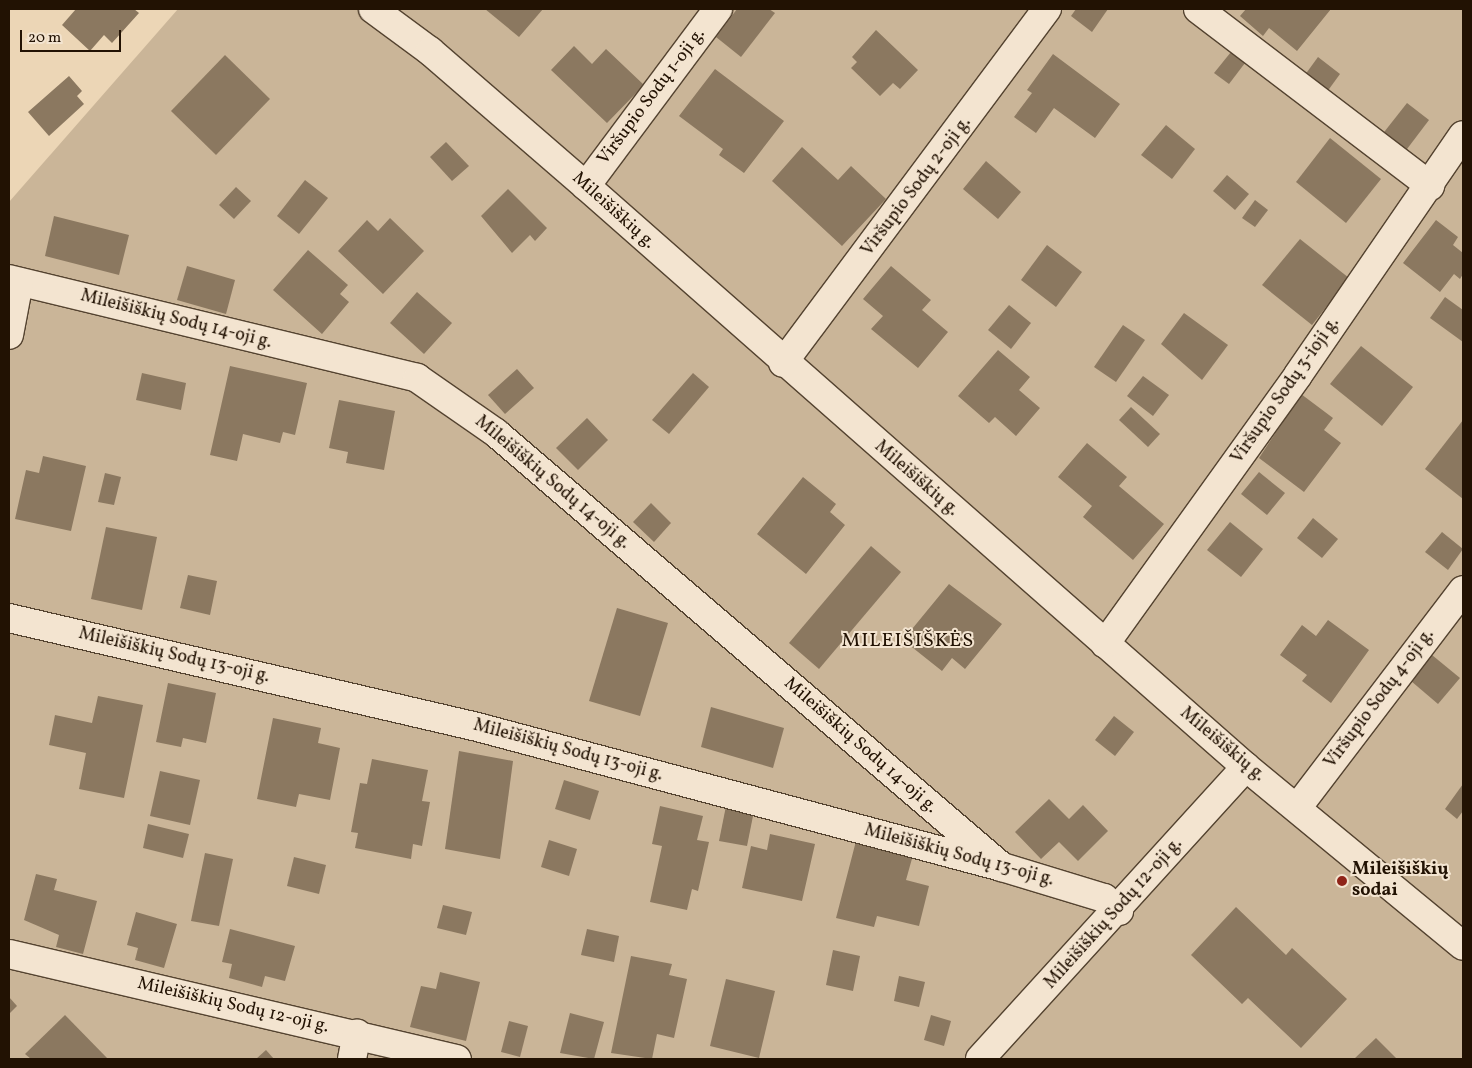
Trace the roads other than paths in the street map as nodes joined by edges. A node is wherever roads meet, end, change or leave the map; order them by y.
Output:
1 (373, 9) edge
2 (718, 9) edge
3 (1047, 9) edge
4 (1198, 9) edge
5 (1463, 135) edge
6 (586, 186) junction
7 (1430, 186) junction
8 (14, 281) edge
9 (9, 336) edge
10 (783, 363) junction
11 (1463, 590) edge
12 (9, 618) edge
13 (1105, 644) junction
14 (1246, 767) junction
15 (1297, 808) junction
16 (1002, 867) junction
17 (1119, 910) junction
18 (1463, 946) edge
19 (9, 954) edge
20 (354, 1046) edge
21 (457, 1059) edge
22 (980, 1059) edge

1 - 6 street, Mileišiškių g.
2 - 6 street, Viršupio Sodų 1-oji g.
3 - 10 street, Viršupio Sodų 2-oji g.
4 - 7 street
5 - 7 street, Viršupio Sodų 3-ioji g.
6 - 10 street, Mileišiškių g.
7 - 13 street, Viršupio Sodų 3-ioji g.
8 - 9 street
8 - 16 street, Mileišiškių Sodų 14-oji g.
10 - 13 street, Mileišiškių g.
11 - 15 street, Viršupio Sodų 4-oji g.
12 - 16 street, Mileišiškių Sodų 13-oji g.
13 - 14 street, Mileišiškių g.
14 - 15 street, Mileišiškių g.
14 - 17 street, Mileišiškių Sodų 12-oji g.
15 - 18 street, Mileišiškių g.
16 - 17 street, Mileišiškių Sodų 13-oji g.
17 - 22 street, Mileišiškių Sodų 12-oji g.
19 - 20 street, Mileišiškių Sodų 12-oji g.
20 - 21 street, Mileišiškių Sodų 12-oji g.

